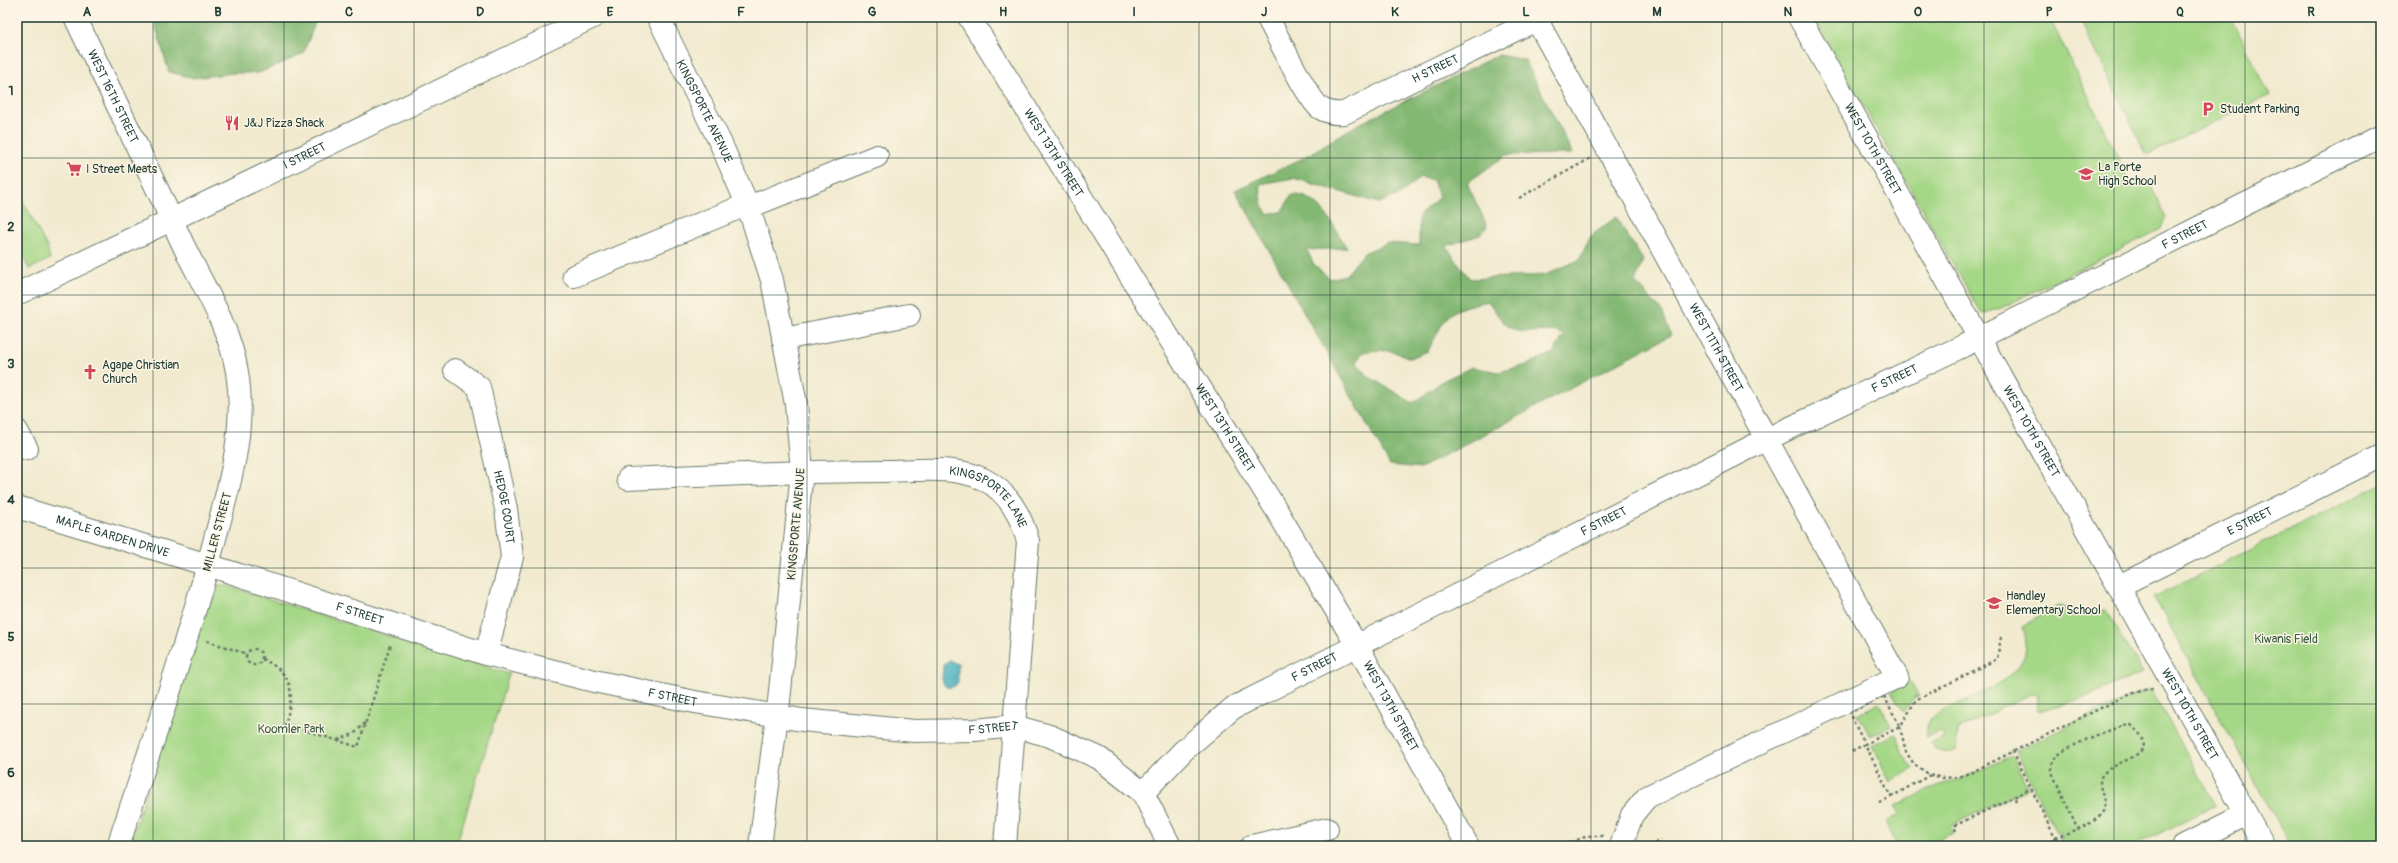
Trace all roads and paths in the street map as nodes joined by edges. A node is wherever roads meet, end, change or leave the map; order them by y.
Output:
1 (75, 17) edge
2 (593, 17) edge
3 (658, 17) edge
4 (969, 17) edge
5 (1267, 17) edge
6 (1799, 17) edge
7 (1538, 18) edge
8 (2381, 136) edge
9 (877, 156) dead end
10 (1593, 157) dead end
11 (1519, 198) dead end
12 (748, 206) junction
13 (172, 220) junction
14 (574, 276) dead end
15 (17, 294) edge
16 (909, 315) dead end
17 (1979, 338) junction
18 (782, 339) junction
19 (455, 370) dead end
20 (1767, 439) junction
21 (2381, 456) edge
22 (802, 471) junction
23 (628, 479) dead end
24 (17, 507) edge
25 (208, 564) junction
26 (2119, 586) junction
27 (396, 625) junction
28 (187, 634) junction
29 (2001, 637) dead end
30 (1356, 644) junction
31 (247, 654) junction
32 (486, 654) junction
33 (262, 660) junction
34 (2154, 689) dead end
35 (777, 715) junction
36 (366, 720) junction
37 (285, 724) junction
38 (1014, 726) junction
39 (1900, 727) junction
40 (282, 735) dead end
41 (336, 740) junction
42 (1865, 744) junction
43 (1852, 751) dead end
44 (2013, 751) junction
45 (1930, 775) junction
46 (2031, 788) junction
47 (1143, 793) junction
48 (1891, 796) junction
49 (2014, 797) junction
50 (2016, 802) dead end
51 (1877, 804) dead end
52 (2246, 814) junction
53 (2077, 828) junction
54 (1327, 829) dead end
55 (1956, 831) dead end
56 (2055, 838) junction
57 (1661, 840) dead end
58 (1613, 841) edge
59 (118, 846) edge
60 (760, 846) edge
61 (1005, 846) edge
62 (1170, 846) edge
63 (1252, 846) edge
64 (1468, 846) edge
65 (1560, 846) edge
66 (1650, 846) edge
67 (2059, 846) edge
68 (2184, 846) edge
69 (2264, 846) edge

1 - 13 street, WEST 16TH STREET
2 - 13 street, I STREET
3 - 12 street, KINGSPORTE AVENUE
4 - 30 street, WEST 13TH STREET
5 - 7 street, H STREET
6 - 17 street, WEST 10TH STREET
7 - 20 street, WEST 11TH STREET
8 - 17 street, F STREET
9 - 12 street
10 - 11 path
12 - 14 street
12 - 18 street, KINGSPORTE AVENUE
13 - 15 street, I STREET
13 - 25 street, MILLER STREET
16 - 18 street
17 - 20 street, F STREET
17 - 26 street, WEST 10TH STREET
18 - 22 street, KINGSPORTE AVENUE
19 - 32 street, HEDGE COURT
20 - 30 street, F STREET
20 - 58 street, WEST 11TH STREET
21 - 26 street, E STREET
22 - 23 street, KINGSPORTE LANE
22 - 35 street, KINGSPORTE AVENUE
22 - 38 street, KINGSPORTE LANE
24 - 25 street, MAPLE GARDEN DRIVE
25 - 27 street, F STREET
25 - 28 street, MILLER STREET
26 - 52 street, WEST 10TH STREET
27 - 32 street, F STREET
27 - 36 path
28 - 31 path
28 - 59 street, MILLER STREET
29 - 39 path
30 - 47 street, F STREET
30 - 64 street, WEST 13TH STREET
31 - 33 path
31 - 33 path
32 - 35 street, F STREET
33 - 37 path
34 - 44 path
35 - 38 street, F STREET
35 - 60 street, KINGSPORTE AVENUE
36 - 41 path
36 - 41 path
37 - 40 path
37 - 41 path
38 - 47 street, F STREET
38 - 61 street, KINGSPORTE LANE
39 - 42 path
39 - 42 path
39 - 45 path
42 - 43 path
42 - 48 path
44 - 45 path
44 - 46 path
45 - 48 path
46 - 49 path
46 - 56 path
47 - 62 street
48 - 51 path
49 - 50 path
49 - 55 path
52 - 68 street
52 - 69 street, WEST 10TH STREET
53 - 53 path
53 - 56 path
54 - 63 street
56 - 67 path
57 - 66 path
58 - 65 path

